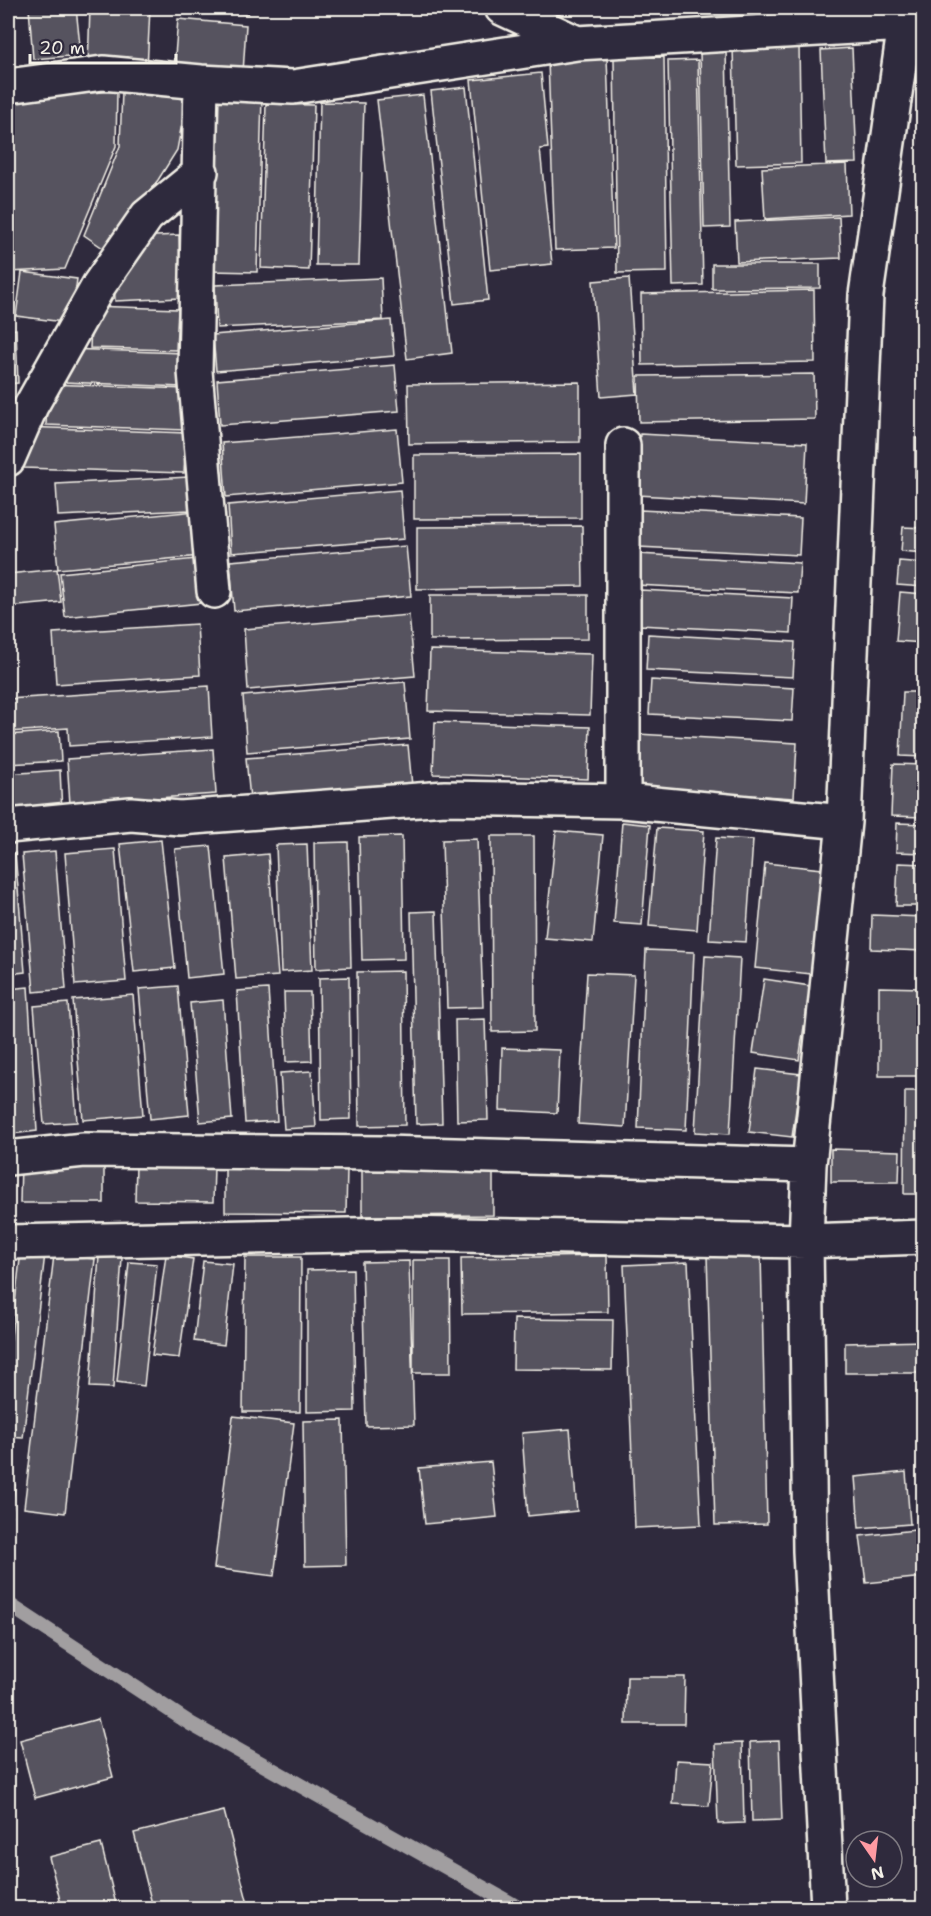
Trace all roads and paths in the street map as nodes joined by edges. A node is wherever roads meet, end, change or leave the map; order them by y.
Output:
1 (502, 8) edge
2 (911, 16) edge
3 (577, 43) junction
4 (201, 82) junction
5 (8, 86) edge
6 (201, 172) junction
7 (623, 446) dead end
8 (8, 459) edge
9 (213, 591) dead end
10 (622, 801) junction
11 (844, 822) junction
12 (8, 826) edge
13 (8, 1158) edge
14 (809, 1165) junction
15 (924, 1238) edge
16 (806, 1241) junction
17 (8, 1242) edge
18 (828, 1908) edge

1 - 3 street
2 - 3 street
2 - 11 street
3 - 4 street
4 - 5 street
4 - 6 street
6 - 8 street
6 - 9 street
7 - 10 street
10 - 11 street
10 - 12 street
11 - 14 street
13 - 14 street
14 - 16 street
15 - 16 street
16 - 17 street
16 - 18 street

